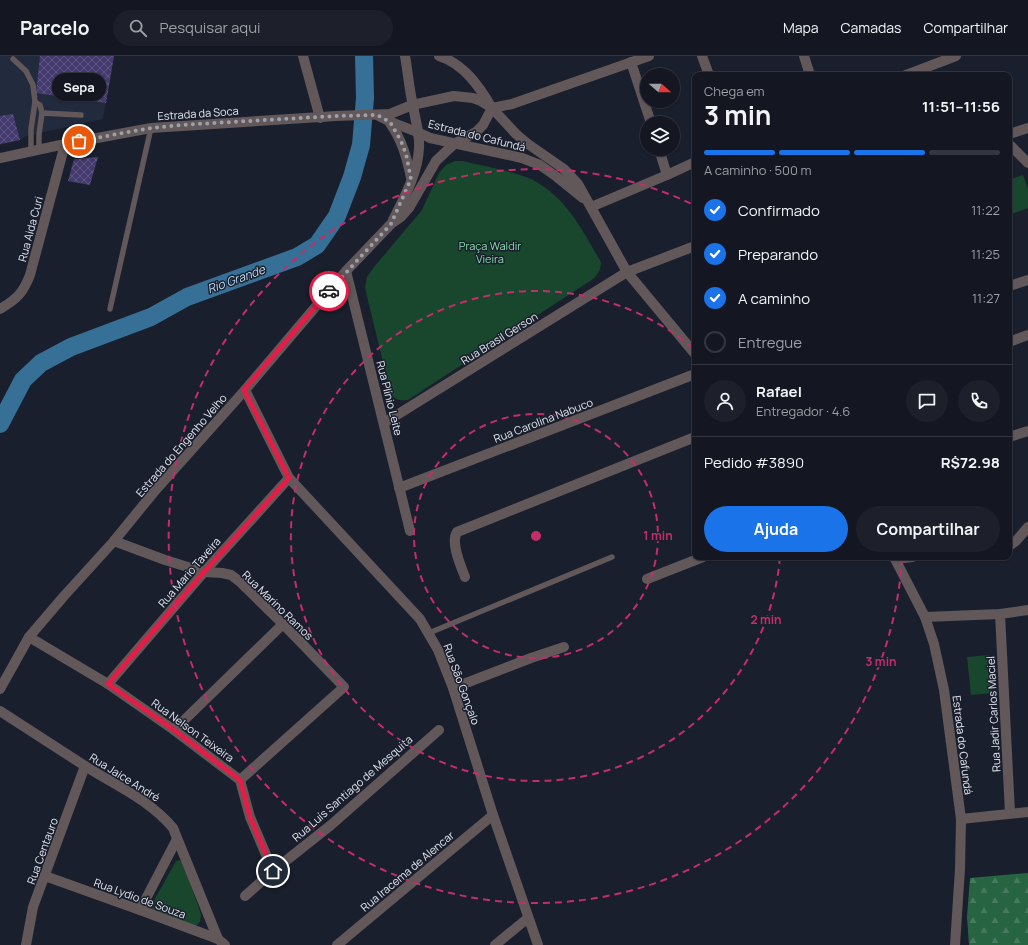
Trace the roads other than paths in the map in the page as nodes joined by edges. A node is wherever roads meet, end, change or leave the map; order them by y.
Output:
1 (303, 56) edge
2 (405, 56) edge
3 (649, 56) edge
4 (702, 56) edge
5 (804, 56) edge
6 (956, 56) edge
7 (445, 57) edge
8 (13, 59) dead end
9 (631, 62) junction
10 (709, 72) edge
11 (809, 72) edge
12 (914, 72) edge
13 (35, 102) junction
14 (412, 104) junction
15 (492, 108) junction
16 (42, 113) junction
17 (81, 115) dead end
18 (373, 115) junction
19 (649, 116) edge
20 (320, 118) junction
21 (390, 122) junction
22 (151, 128) junction
23 (1028, 128) edge
24 (419, 132) junction
25 (1012, 133) edge
26 (65, 144) junction
27 (454, 144) junction
28 (1012, 147) edge
29 (35, 150) junction
30 (661, 156) edge
31 (0, 158) edge
32 (692, 163) edge
33 (1028, 163) edge
34 (667, 175) junction
35 (411, 179) junction
36 (589, 204) junction
37 (391, 224) junction
38 (692, 247) edge
39 (346, 271) junction
40 (627, 272) junction
41 (1028, 280) edge
42 (1012, 285) edge
43 (0, 309) edge
44 (110, 309) dead end
45 (1028, 335) edge
46 (1012, 341) edge
47 (692, 350) edge
48 (692, 375) edge
49 (244, 390) junction
50 (384, 423) junction
51 (1028, 431) edge
52 (1012, 436) edge
53 (692, 438) edge
54 (289, 478) junction
55 (399, 488) junction
56 (1028, 527) edge
57 (410, 531) dead end
58 (114, 541) junction
59 (1012, 544) edge
60 (612, 557) dead end
61 (696, 560) edge
62 (896, 560) edge
63 (204, 572) junction
64 (465, 577) dead end
65 (647, 579) dead end
66 (1028, 610) edge
67 (1000, 614) junction
68 (925, 617) junction
69 (283, 624) junction
70 (429, 633) junction
71 (29, 637) junction
72 (564, 647) dead end
73 (108, 684) junction
74 (453, 688) junction
75 (0, 689) edge
76 (0, 711) edge
77 (174, 730) junction
78 (439, 730) dead end
79 (85, 766) junction
80 (240, 780) junction
81 (1028, 812) edge
82 (1010, 813) junction
83 (493, 815) junction
84 (961, 819) junction
85 (177, 839) junction
86 (273, 871) junction
87 (45, 876) junction
88 (245, 896) dead end
89 (140, 910) junction
90 (528, 918) junction
91 (221, 942) edge
92 (26, 945) edge
93 (337, 945) edge
94 (495, 945) edge
95 (538, 945) edge
96 (954, 945) edge

1 - 20 street
2 - 14 street, Estrada do Engenho Velho
3 - 9 street
4 - 10 street
5 - 11 street
6 - 12 street
7 - 15 street
8 - 13 lane
9 - 15 street
9 - 19 street
13 - 16 lane
13 - 29 lane
14 - 15 street, Estrada do Cafundá
14 - 18 street, Estrada da Soca
14 - 24 street, Estrada do Engenho Velho
15 - 27 street, Estrada do Engenho Velho
15 - 36 street, Estrada do Cafundá
16 - 17 lane
16 - 29 lane
18 - 20 street, Estrada da Soca
18 - 21 street
20 - 22 street, Estrada da Soca
21 - 24 street
21 - 35 street
22 - 26 street, Estrada da Soca
22 - 44 lane
23 - 25 street
24 - 27 street, Estrada do Cafundá
24 - 35 street, Estrada do Engenho Velho
26 - 29 street, Estrada da Soca
26 - 43 street, Rua Aida Curi
27 - 36 street, Estrada do Cafundá
27 - 37 street, Estrada do Engenho Velho
28 - 33 street
29 - 31 street, Estrada da Soca
30 - 34 street
32 - 34 street
34 - 36 street
35 - 37 street, Estrada do Engenho Velho
36 - 40 street, Estrada do Cafundá
37 - 39 street, Estrada do Engenho Velho
38 - 40 street, Rua Brasil Gerson
39 - 49 street, Estrada do Engenho Velho
39 - 50 street, Rua Plínio Leite
40 - 47 street, Estrada do Cafundá
40 - 50 street, Rua Brasil Gerson
41 - 42 street
45 - 46 street
48 - 55 street, Rua Carolina Nabuco
49 - 54 street, Rua São Gonçalo
49 - 58 street, Estrada do Engenho Velho
50 - 55 street, Rua Plínio Leite
51 - 52 street
53 - 64 street
54 - 63 street, Rua Mario Taveira
54 - 70 street, Rua São Gonçalo
55 - 57 street, Rua Plínio Leite
56 - 59 street
58 - 63 street, Rua Marino Ramos
58 - 71 street, Estrada do Engenho Velho
60 - 70 lane
61 - 65 street
62 - 68 street, Estrada do Cafundá
63 - 69 street, Rua Marino Ramos
63 - 73 street, Rua Mario Taveira
66 - 67 street
67 - 68 street
67 - 82 street, Rua Jadir Carlos Maciel
68 - 84 street, Estrada do Cafundá
69 - 77 street
69 - 80 street, Rua Marino Ramos
70 - 74 street, Rua São Gonçalo
71 - 73 street, Rua Nelson Teixeira
71 - 75 street, Estrada do Engenho Velho
72 - 74 street
73 - 77 street, Rua Nelson Teixeira
74 - 83 street, Rua São Gonçalo
76 - 79 street, Rua Jaice André
77 - 80 street, Rua Nelson Teixeira
78 - 86 street, Rua Luís Santiago de Mesquita
79 - 85 street, Rua Jaice André
79 - 87 street, Rua Centauro
80 - 86 street
81 - 82 street
82 - 84 street
83 - 90 street, Rua São Gonçalo
83 - 93 street, Rua Iracema de Alencar
84 - 96 street, Estrada do Cafundá
85 - 89 street
85 - 91 street, Rua Jaice André
86 - 88 street, Rua Luís Santiago de Mesquita
87 - 89 street, Rua Lydio de Souza
87 - 92 street, Rua Centauro
89 - 91 street, Rua Lydio de Souza
90 - 94 street
90 - 95 street, Rua São Gonçalo

